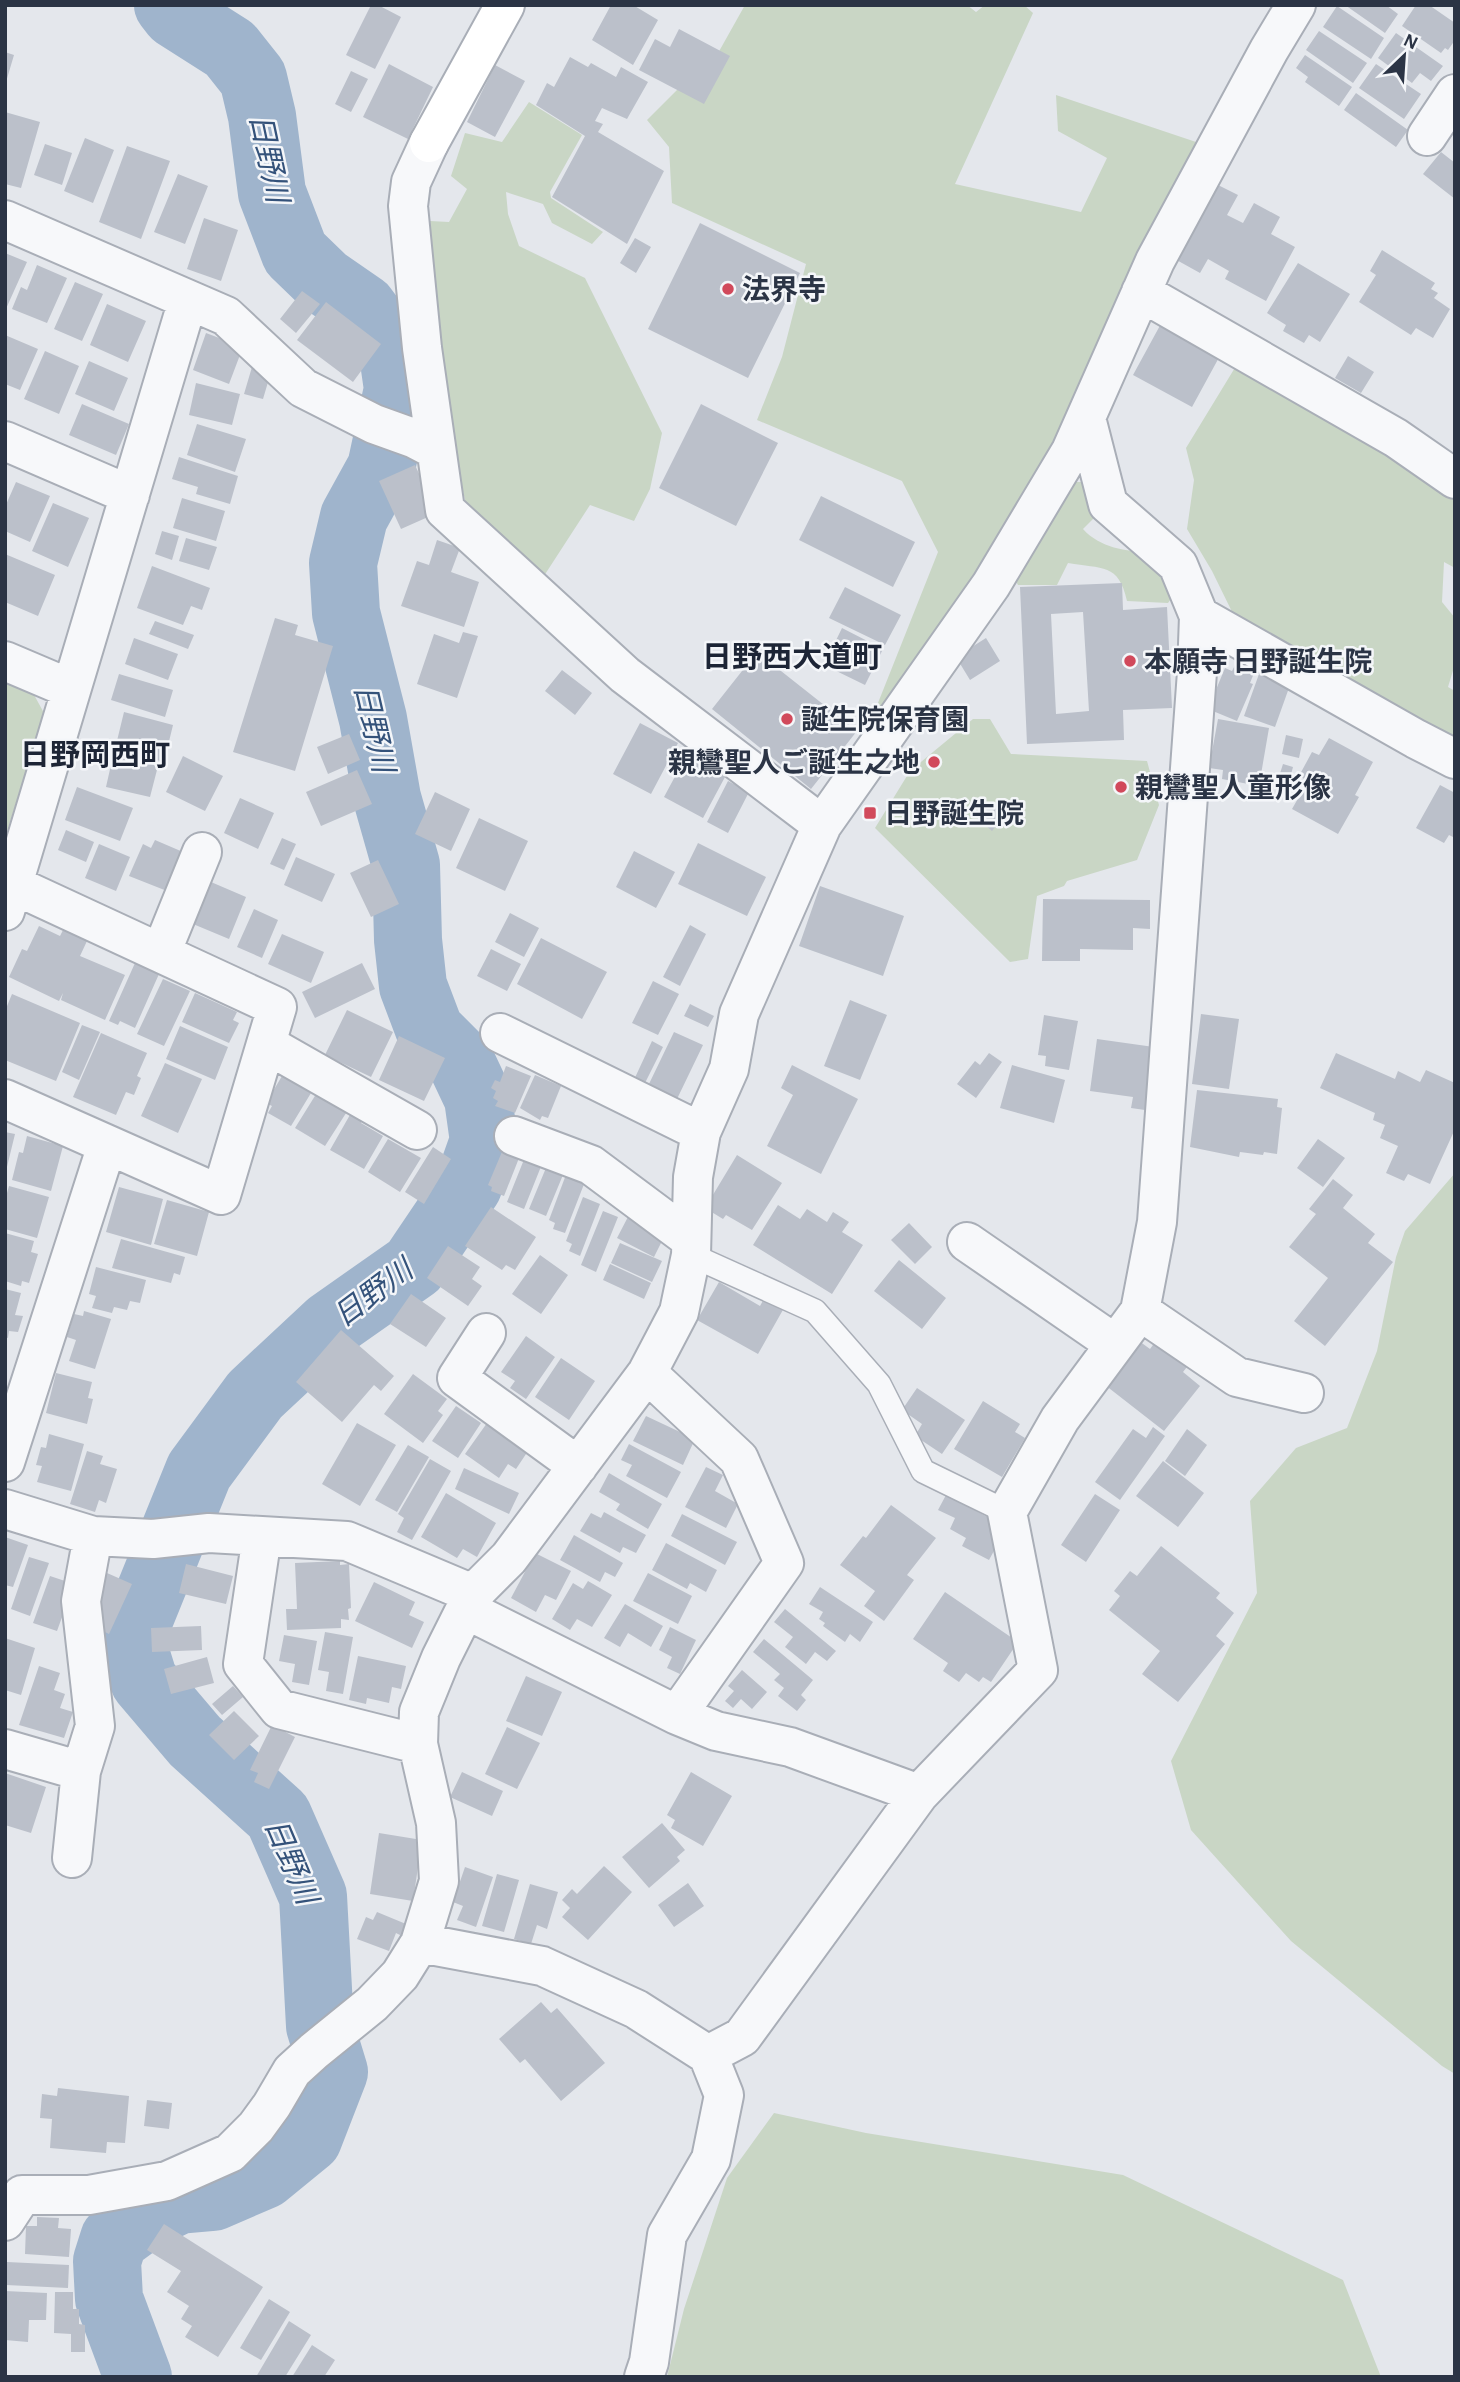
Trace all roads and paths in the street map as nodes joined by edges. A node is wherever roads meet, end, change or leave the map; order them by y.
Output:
1 (505, 5) edge
2 (1296, 5) edge
3 (1455, 94) edge
4 (1427, 136) dead end
5 (429, 143) joint
6 (5, 220) edge
7 (1141, 292) junction
8 (188, 300) junction
9 (1086, 418) junction
10 (5, 441) edge
11 (424, 443) junction
12 (1455, 479) edge
13 (130, 495) junction
14 (1199, 616) junction
15 (5, 661) edge
16 (71, 689) junction
17 (1455, 759) edge
18 (822, 825) junction
19 (202, 852) dead end
20 (8, 892) edge
21 (161, 953) junction
22 (500, 1033) dead end
23 (266, 1044) junction
24 (5, 1099) edge
25 (417, 1130) dead end
26 (701, 1132) junction
27 (514, 1136) dead end
28 (107, 1145) junction
29 (967, 1242) dead end
30 (690, 1246) junction
31 (1140, 1311) junction
32 (486, 1334) dead end
33 (1115, 1344) junction
34 (647, 1373) junction
35 (1304, 1393) dead end
36 (5, 1462) edge
37 (578, 1466) junction
38 (5, 1509) edge
39 (1007, 1512) junction
40 (93, 1536) junction
41 (262, 1536) junction
42 (469, 1602) junction
43 (677, 1714) junction
44 (418, 1744) junction
45 (5, 1749) edge
46 (81, 1771) junction
47 (919, 1794) junction
48 (72, 1858) dead end
49 (420, 1943) junction
50 (708, 2055) junction
51 (11, 2202) edge
52 (644, 2377) edge

1 - 5 main road
2 - 7 street
3 - 4 street
5 - 11 street
6 - 8 street
7 - 9 street
7 - 12 street
8 - 11 street
8 - 13 street
9 - 14 street
9 - 18 street
10 - 13 street
11 - 18 street
13 - 16 street
14 - 17 street
14 - 31 street
15 - 16 street
16 - 20 street
18 - 26 street
19 - 21 street
20 - 21 street
21 - 23 street
22 - 26 street
23 - 25 street
23 - 28 street
24 - 28 street
26 - 30 street
27 - 30 street
28 - 36 street
29 - 33 street
30 - 34 street
30 - 39 lane
31 - 33 street
31 - 35 street
32 - 37 street
33 - 39 street
34 - 37 street
34 - 43 street
37 - 42 street
38 - 40 street
39 - 47 street
40 - 41 street
40 - 46 street
41 - 42 street
41 - 44 street
42 - 43 street
42 - 44 street
43 - 47 street
44 - 49 street
45 - 46 street
46 - 48 street
47 - 50 street
49 - 50 street
49 - 51 street
50 - 52 street

